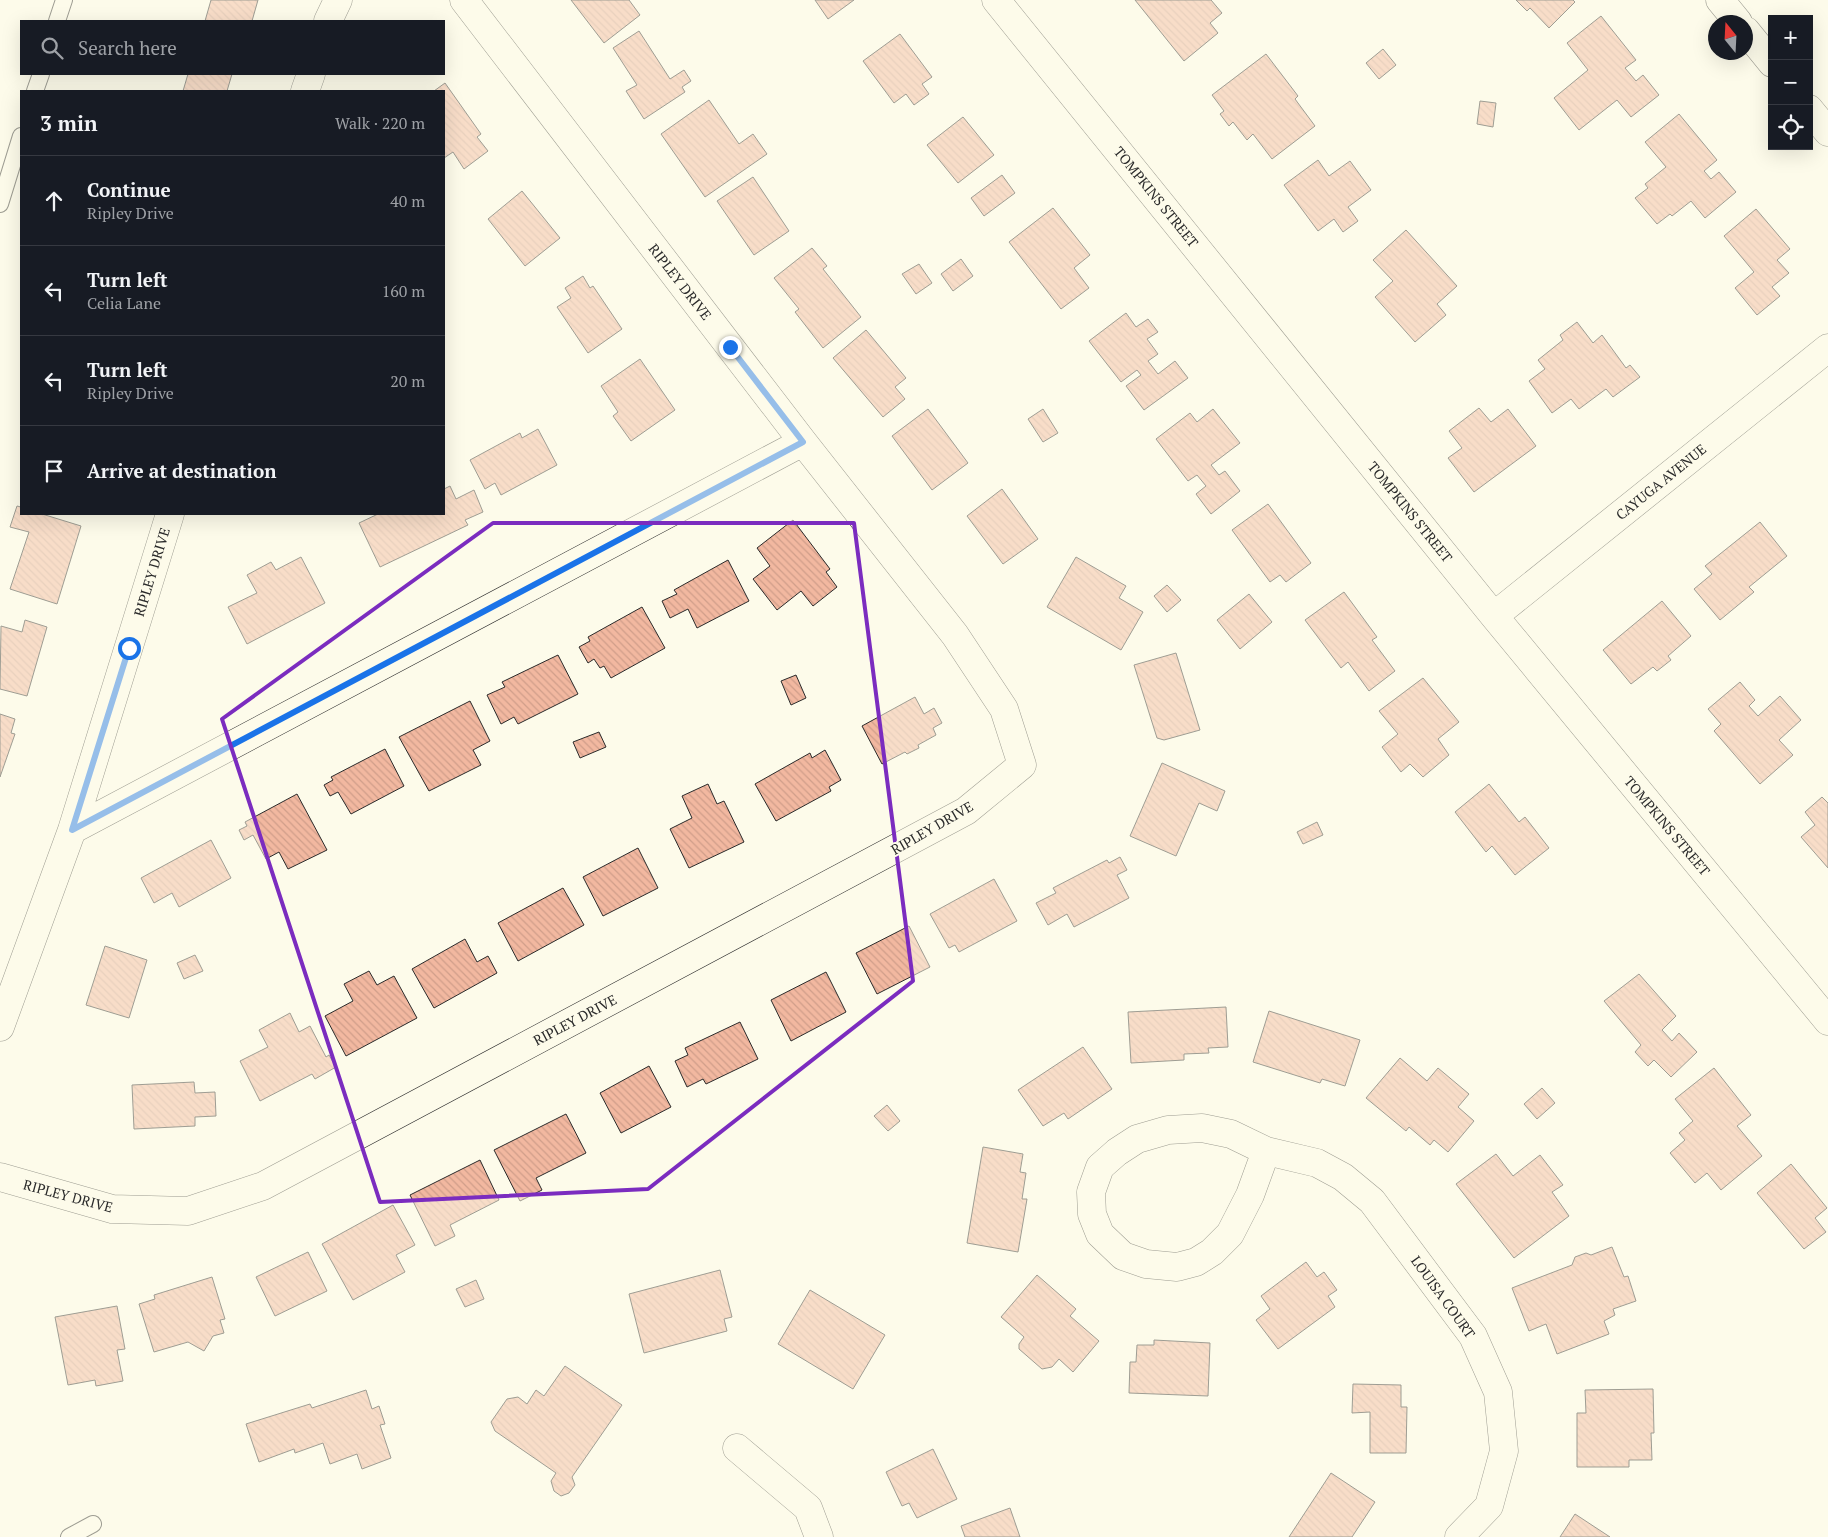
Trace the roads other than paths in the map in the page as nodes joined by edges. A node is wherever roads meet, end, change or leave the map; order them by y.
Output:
1 (64, 0) edge
2 (338, 0) edge
3 (464, 0) edge
4 (996, 0) edge
5 (1720, 0) edge
6 (1732, 15) edge
7 (57, 20) edge
8 (328, 20) edge
9 (1753, 40) edge
10 (1770, 60) edge
11 (41, 75) edge
12 (311, 75) edge
13 (35, 90) edge
14 (305, 90) edge
15 (1813, 114) edge
16 (1828, 132) edge
17 (20, 139) edge
18 (0, 204) edge
19 (1828, 348) edge
20 (803, 442) junction
21 (170, 515) edge
22 (1494, 616) junction
23 (72, 830) junction
24 (1828, 1021) edge
25 (0, 1027) edge
26 (1266, 1151) junction
27 (0, 1177) edge
28 (737, 1448) dead end
29 (93, 1524) dead end
30 (69, 1537) edge
31 (819, 1537) edge
32 (1459, 1537) edge

1 - 7 lane
2 - 8 street
3 - 20 street, RIPLEY DRIVE
4 - 22 street, TOMPKINS STREET
5 - 6 street
9 - 10 street
11 - 13 lane
12 - 14 street
15 - 16 street
17 - 18 lane
19 - 22 street, CAYUGA AVENUE
20 - 23 street
20 - 27 street, RIPLEY DRIVE
21 - 23 street, RIPLEY DRIVE
22 - 24 street, TOMPKINS STREET
23 - 25 street, RIPLEY DRIVE
26 - 26 street, LOUISA COURT
26 - 32 street, LOUISA COURT
28 - 31 street
29 - 30 lane

